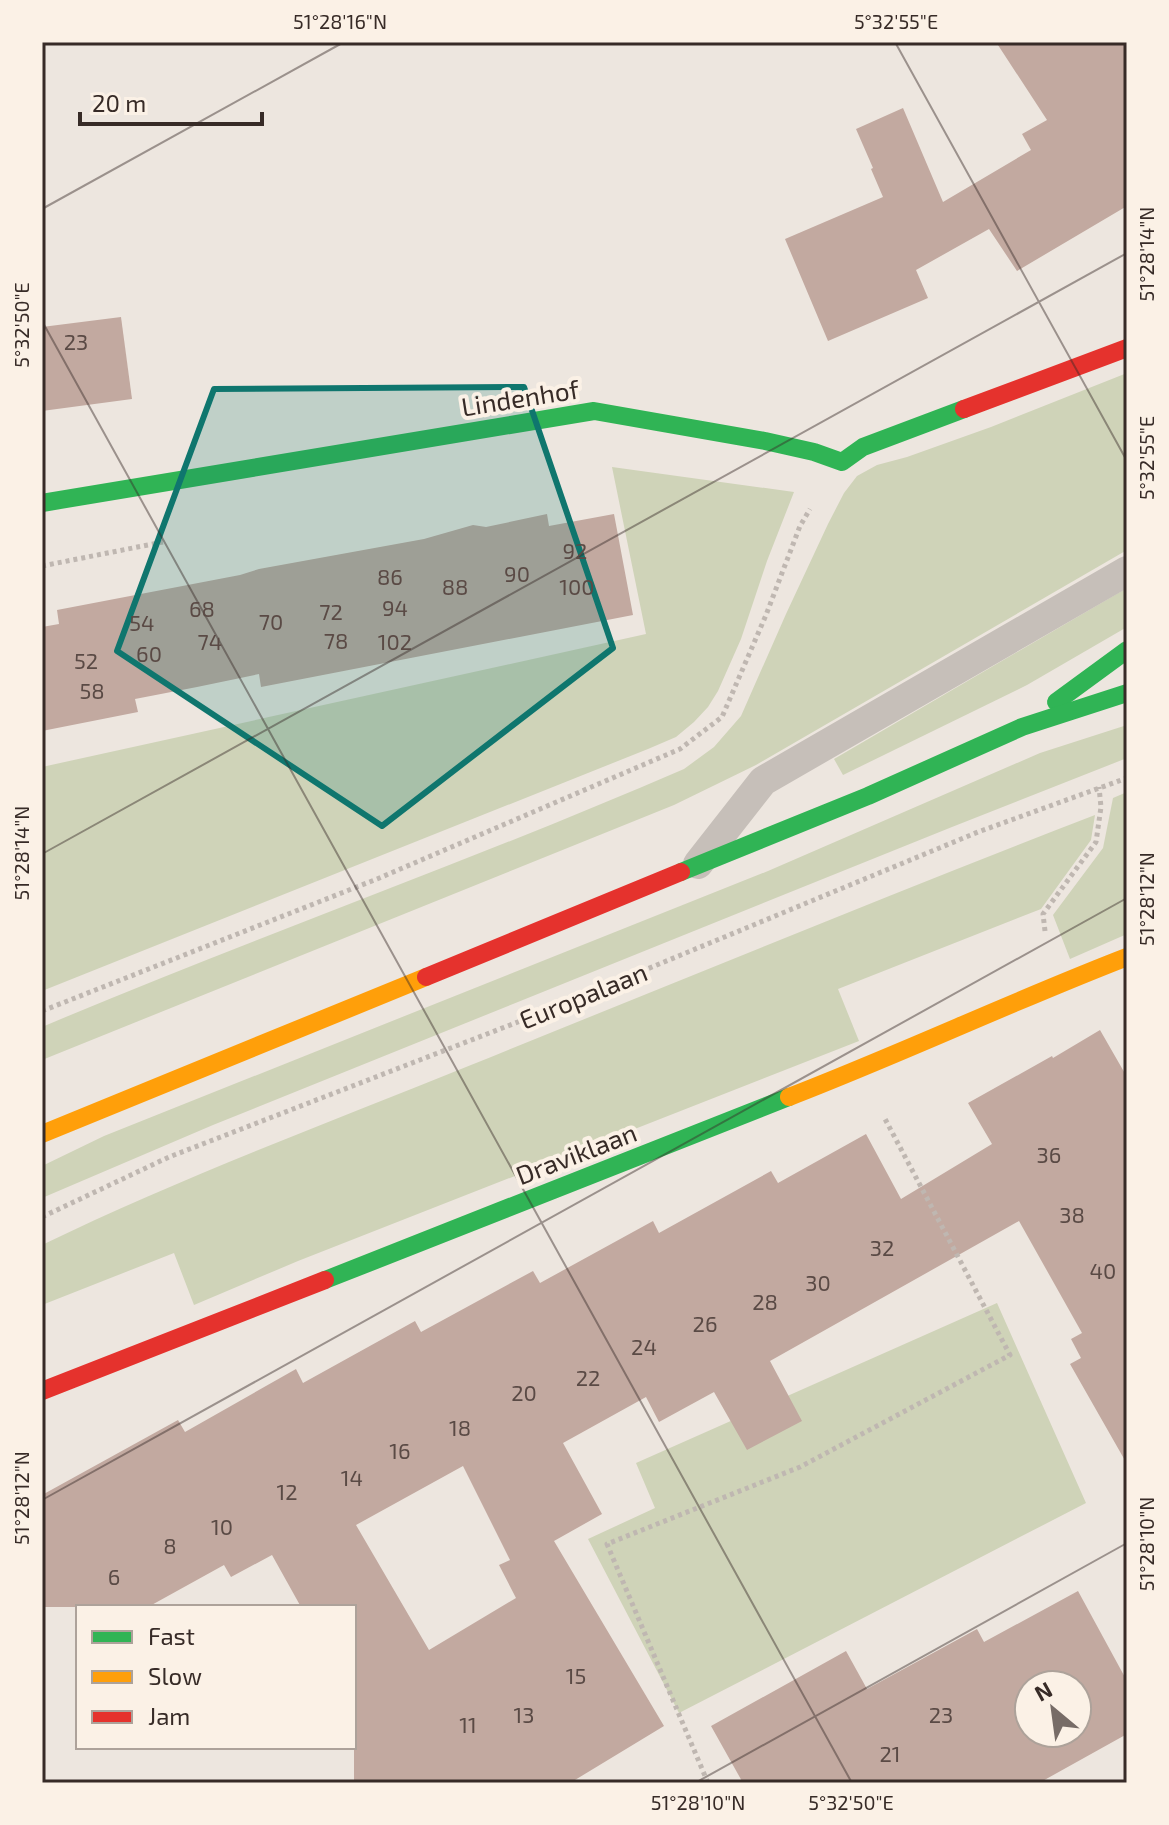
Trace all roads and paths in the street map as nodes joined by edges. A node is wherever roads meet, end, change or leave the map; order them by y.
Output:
1 (1127, 348) edge
2 (842, 462) junction
3 (42, 503) edge
4 (167, 541) dead end
5 (42, 566) edge
6 (1127, 571) edge
7 (1127, 650) edge
8 (1127, 693) edge
9 (1022, 727) junction
10 (1127, 778) edge
11 (1099, 787) junction
12 (696, 867) junction
13 (1127, 957) edge
14 (1050, 987) junction
15 (42, 1011) edge
16 (859, 1070) junction
17 (42, 1134) edge
18 (42, 1217) edge
19 (42, 1391) edge
20 (708, 1783) edge

1 - 2 street
2 - 3 street, Lindenhof
2 - 15 path
4 - 5 path
6 - 12 lane
7 - 9 street
8 - 9 street
9 - 12 street
10 - 11 path, Europalaan
11 - 14 path
11 - 18 path, Europalaan
12 - 17 street
13 - 14 street, Draviklaan
14 - 16 street, Draviklaan
16 - 19 street, Draviklaan
16 - 20 path

